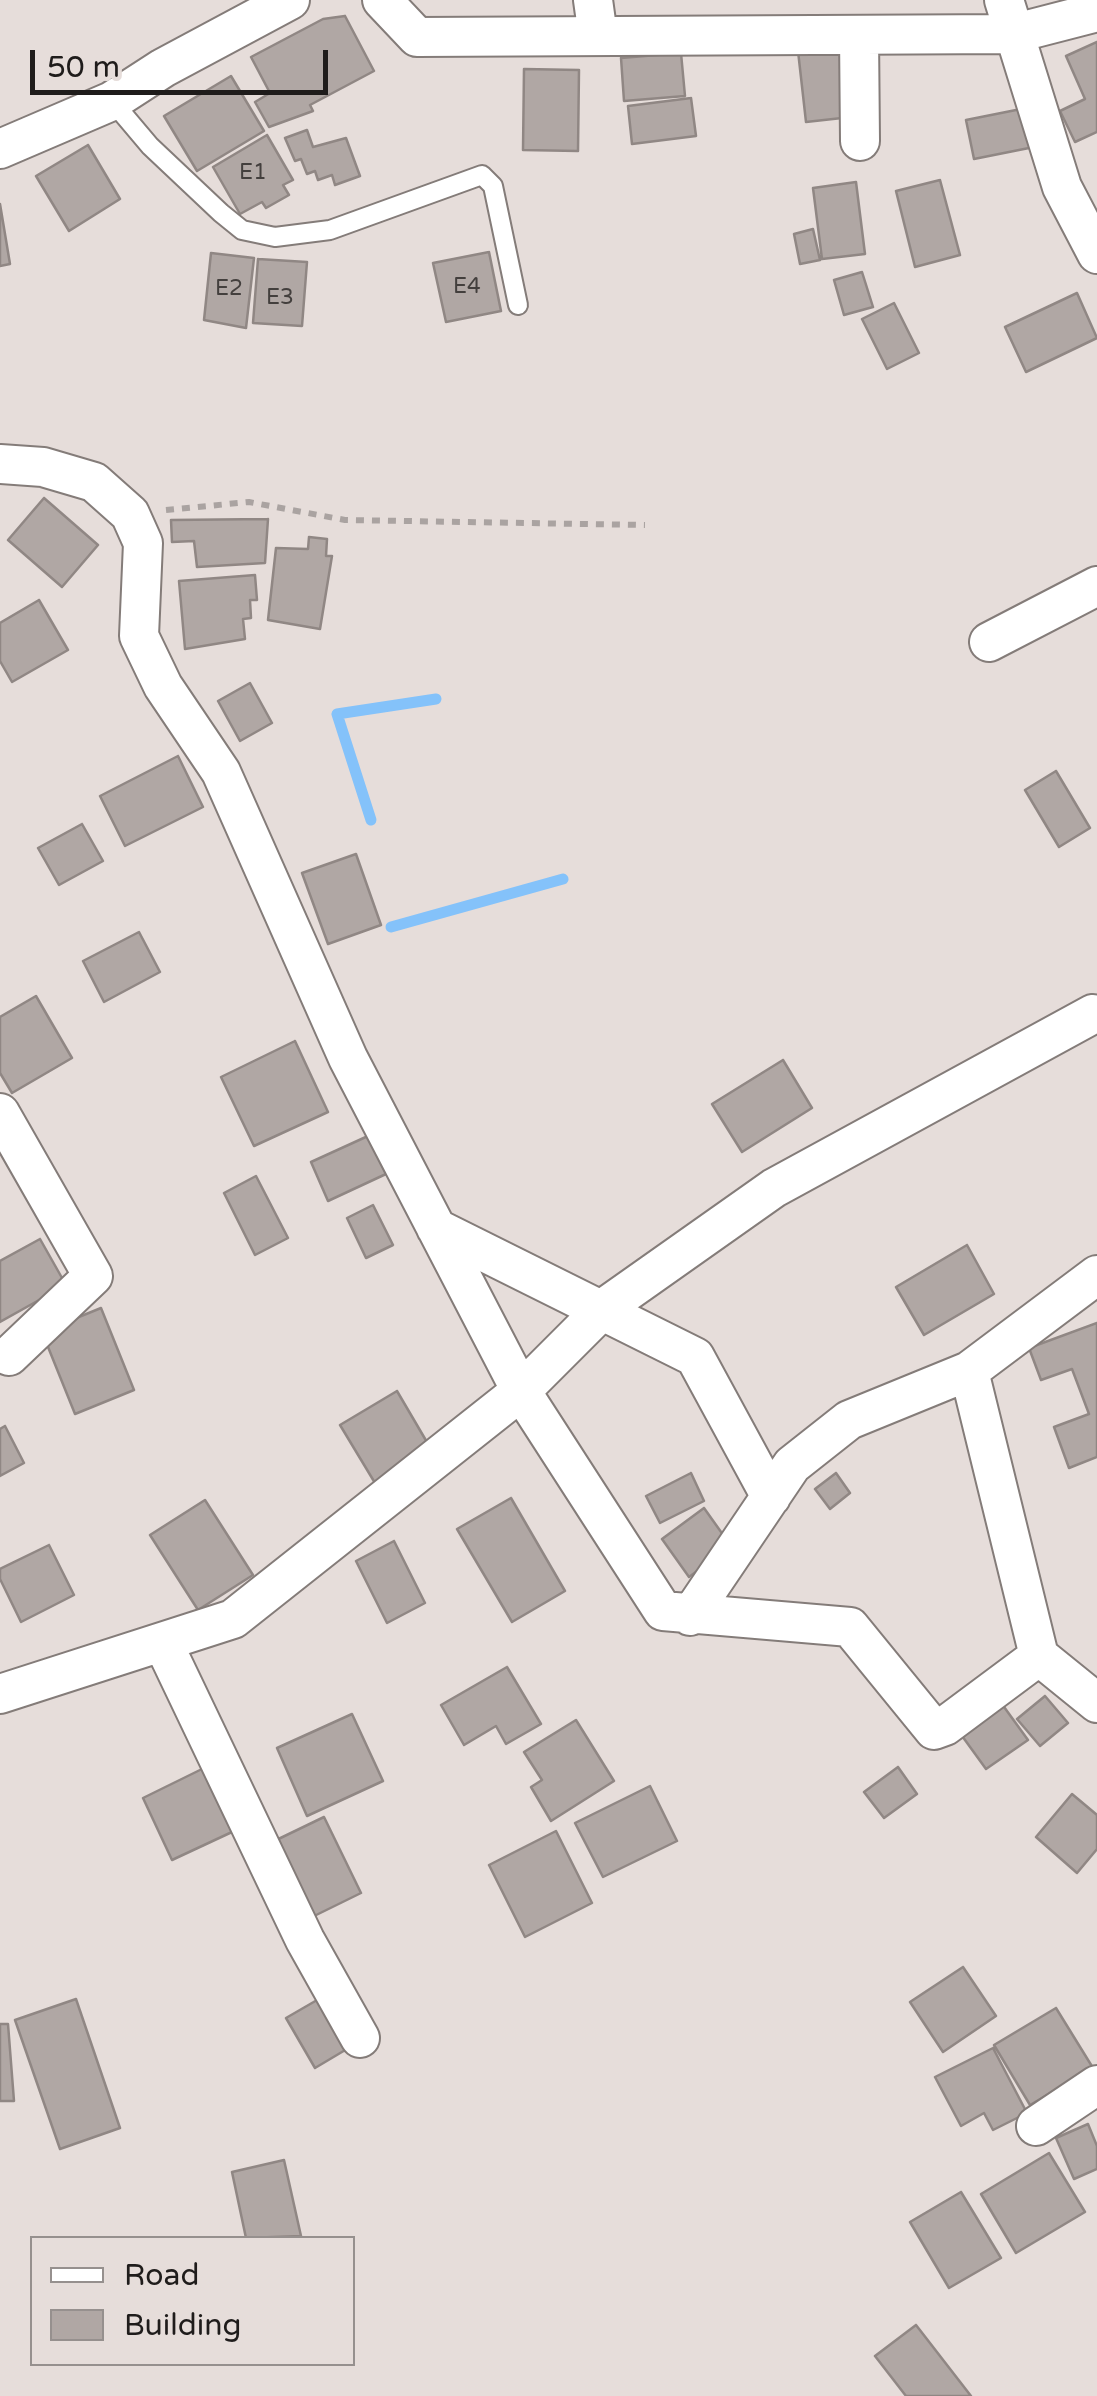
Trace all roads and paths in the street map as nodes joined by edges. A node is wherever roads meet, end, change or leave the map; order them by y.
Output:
1 (290, 0) edge
2 (382, 0) edge
3 (1097, 12) edge
4 (1008, 17) edge
5 (596, 18) edge
6 (859, 34) junction
7 (112, 101) junction
8 (860, 141) dead end
9 (0, 149) edge
10 (1097, 254) edge
11 (518, 305) dead end
12 (0, 464) edge
13 (130, 514) junction
14 (645, 525) dead end
15 (1097, 586) edge
16 (990, 642) dead end
17 (1094, 1014) dead end
18 (0, 1113) edge
19 (436, 1228) junction
20 (1097, 1275) edge
21 (604, 1308) junction
22 (9, 1356) dead end
23 (968, 1371) junction
24 (521, 1391) junction
25 (771, 1497) junction
26 (690, 1616) junction
27 (163, 1643) junction
28 (1039, 1656) junction
29 (0, 1694) edge
30 (1097, 1703) edge
31 (360, 2038) dead end
32 (1097, 2085) edge
33 (1036, 2126) dead end

1 - 7 street
2 - 5 street
3 - 4 street
4 - 6 street
4 - 10 street
5 - 6 street
6 - 8 street
7 - 9 street
7 - 11 lane
12 - 13 street
13 - 14 path
13 - 19 street
15 - 16 street
17 - 21 street
18 - 22 street
19 - 21 street
19 - 24 street
20 - 23 street
21 - 24 street
21 - 25 street
23 - 25 street
23 - 28 street
24 - 26 street
24 - 27 street
25 - 26 street
26 - 28 street
27 - 29 street
27 - 31 street
28 - 30 street
32 - 33 street

